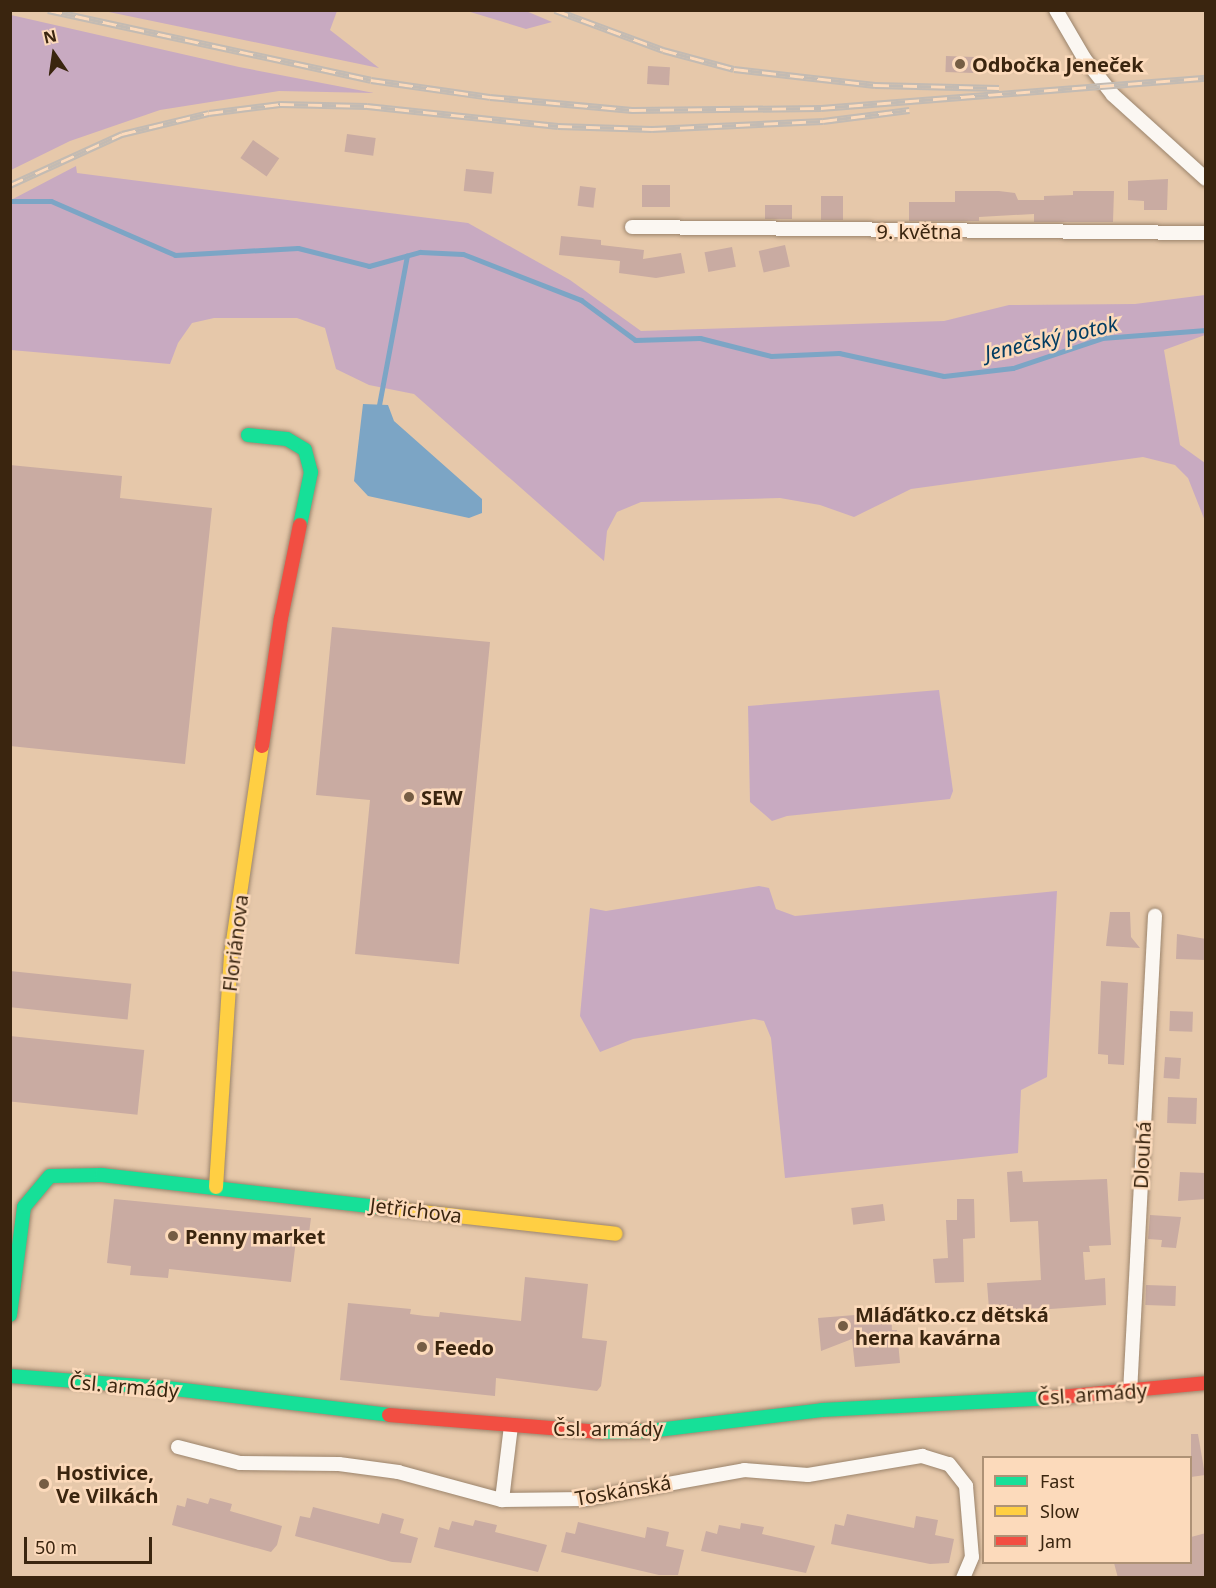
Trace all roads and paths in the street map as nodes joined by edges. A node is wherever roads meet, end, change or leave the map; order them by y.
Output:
1 (1056, 10) edge
2 (1206, 179) edge
3 (632, 227) dead end
4 (1206, 233) edge
5 (248, 435) dead end
6 (1155, 916) dead end
7 (216, 1187) junction
8 (616, 1234) dead end
9 (10, 1315) edge
10 (10, 1376) edge
11 (1206, 1383) edge
12 (1130, 1393) junction
13 (512, 1426) junction
14 (178, 1447) dead end
15 (502, 1500) junction
16 (963, 1578) edge

1 - 2 street
3 - 4 street, 9. května
5 - 7 street, Floriánova
6 - 12 street, Dlouhá
7 - 8 street, Jetřichova
7 - 9 street
10 - 13 street, Čsl. armády
11 - 12 street, Čsl. armády
12 - 13 street, Čsl. armády
13 - 15 street
14 - 15 street, Toskánská
15 - 16 street, Toskánská

